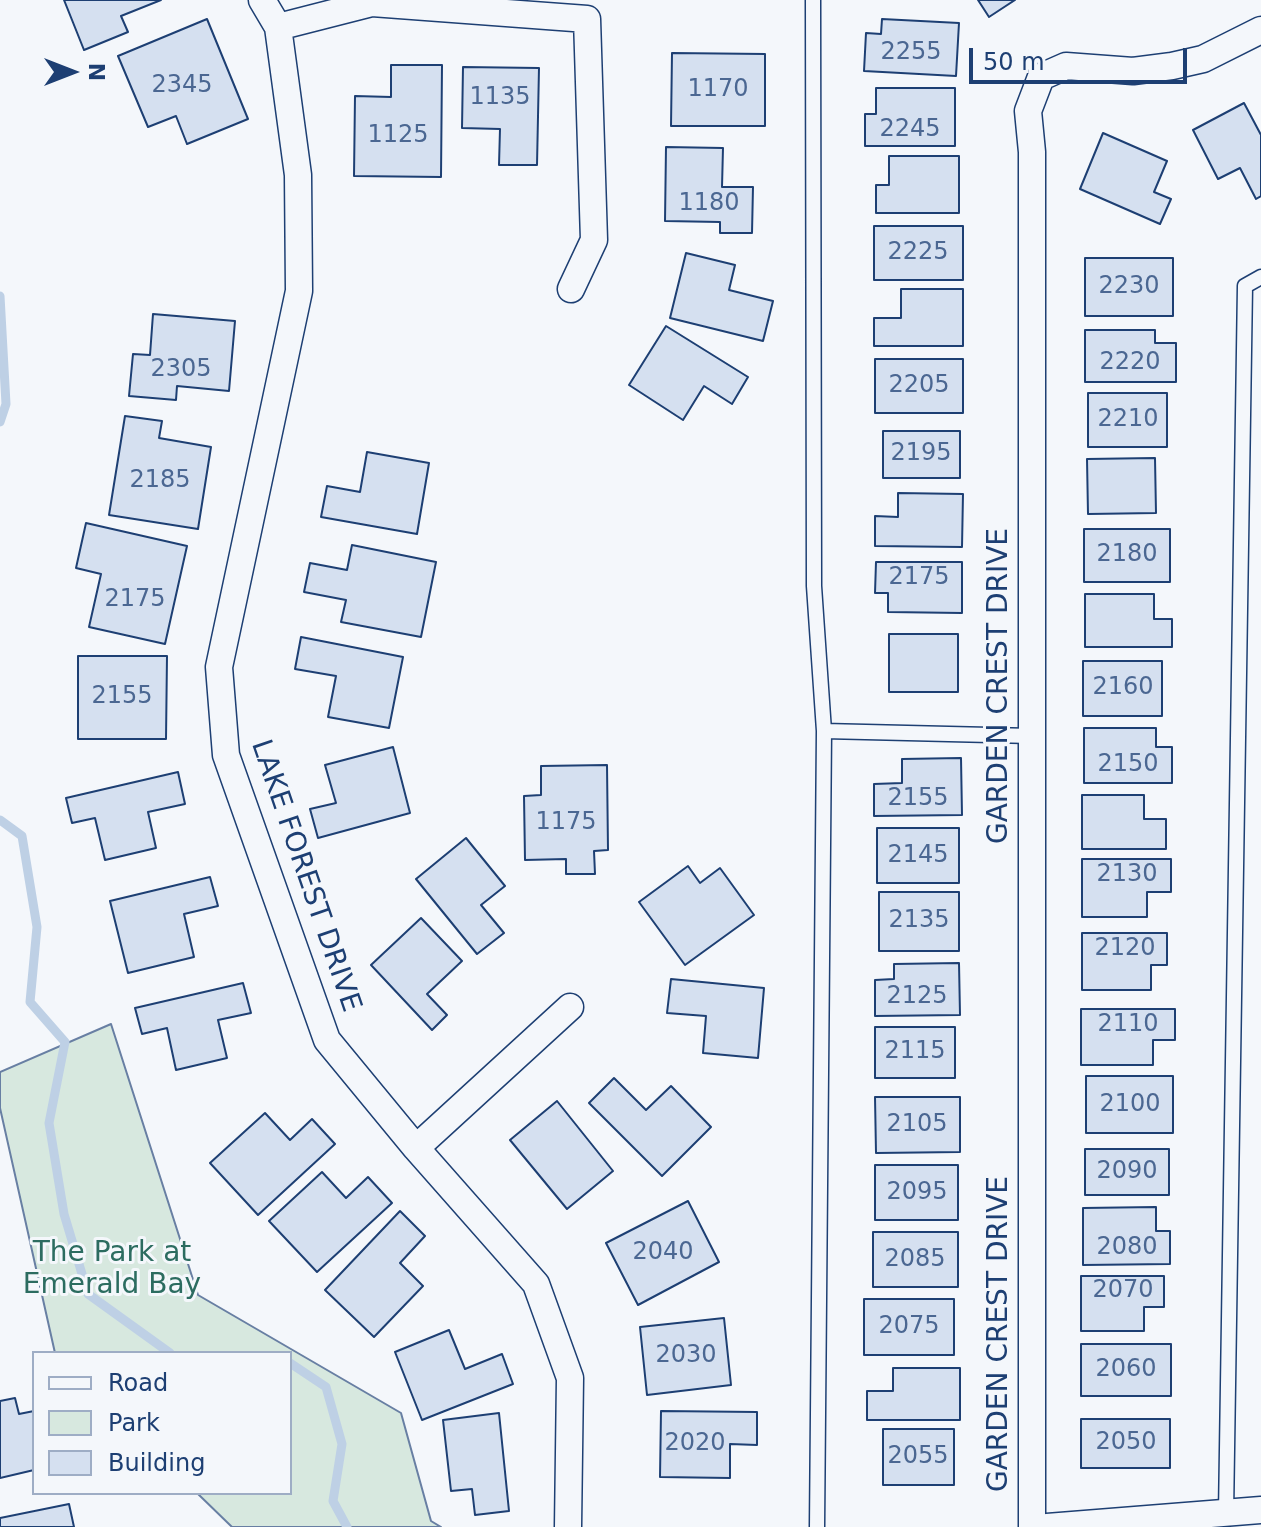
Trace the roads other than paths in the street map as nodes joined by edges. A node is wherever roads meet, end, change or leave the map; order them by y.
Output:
1 (262, 0) edge
2 (813, 0) edge
3 (278, 27) junction
4 (1261, 30) edge
5 (1261, 277) edge
6 (571, 289) dead end
7 (824, 731) junction
8 (1032, 736) junction
9 (570, 1007) dead end
10 (416, 1148) junction
11 (1261, 1510) edge
12 (1226, 1513) junction
13 (568, 1527) edge
14 (817, 1527) edge
15 (1032, 1527) edge
16 (1047, 1527) edge

1 - 3 street
2 - 7 lane
3 - 6 street
3 - 10 street, LAKE FOREST DRIVE
4 - 8 street, GARDEN CREST DRIVE
5 - 12 lane
7 - 8 lane
7 - 14 lane
8 - 15 street, GARDEN CREST DRIVE
9 - 10 street
10 - 13 street, LAKE FOREST DRIVE
11 - 12 street
12 - 16 street

